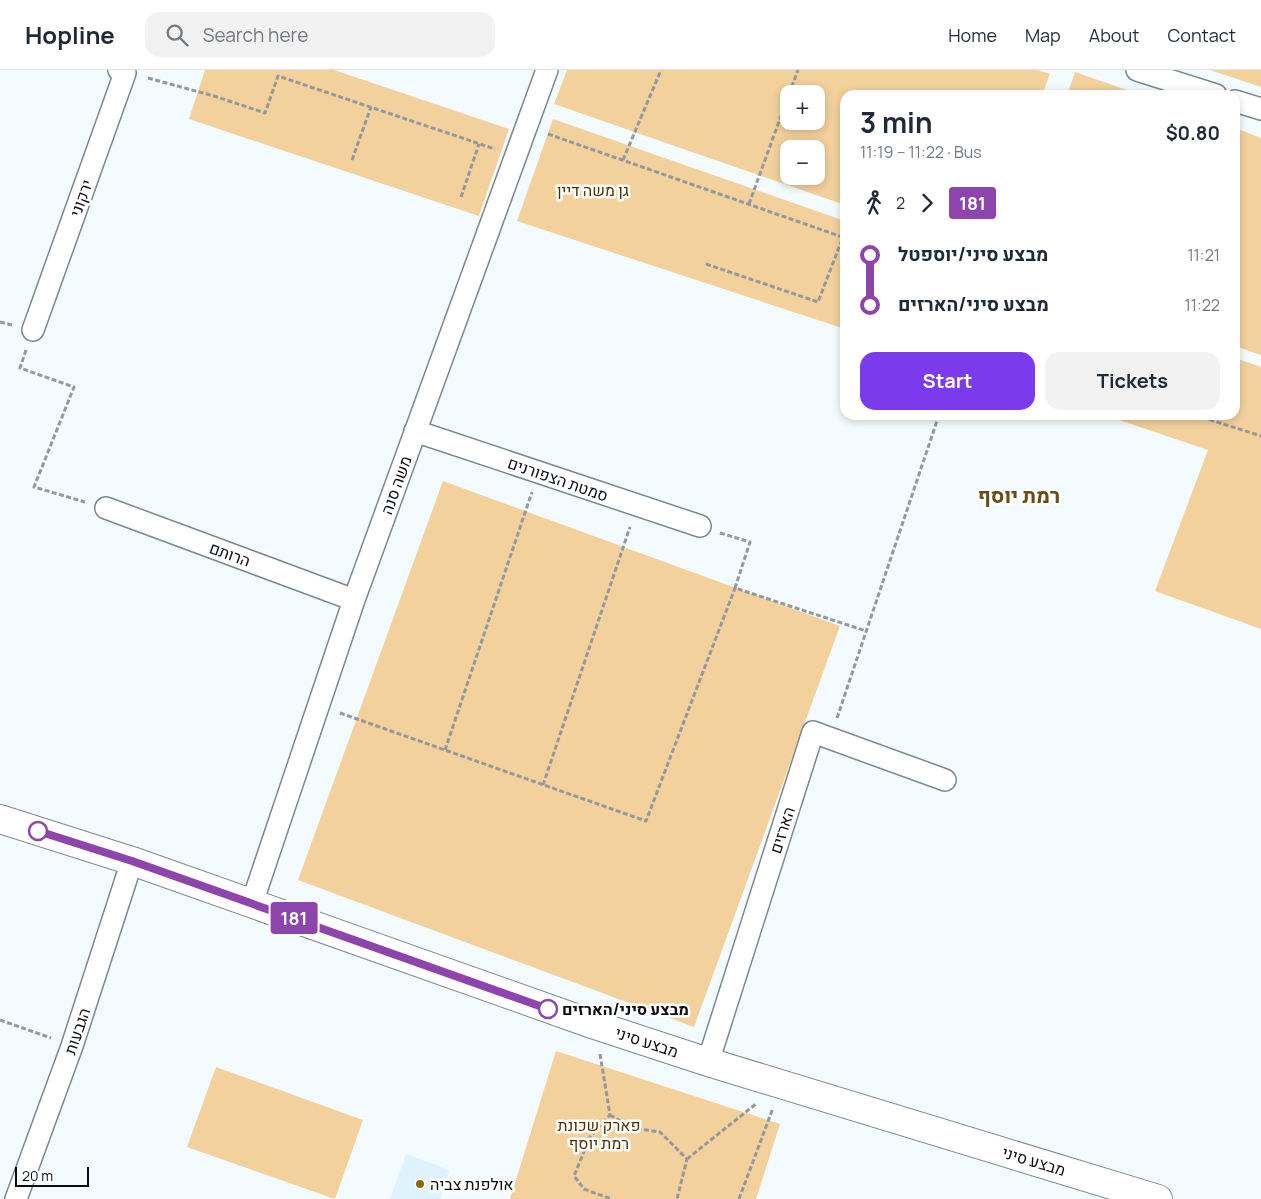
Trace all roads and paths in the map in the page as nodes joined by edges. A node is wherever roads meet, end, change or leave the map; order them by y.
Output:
1 (547, 70) edge
2 (661, 70) edge
3 (798, 70) edge
4 (1137, 70) edge
5 (122, 71) edge
6 (792, 85) edge
7 (1200, 90) edge
8 (1240, 103) edge
9 (370, 107) junction
10 (1261, 109) edge
11 (780, 119) edge
12 (527, 126) junction
13 (479, 144) junction
14 (516, 157) junction
15 (352, 160) dead end
16 (623, 160) junction
17 (461, 197) dead end
18 (749, 204) junction
19 (840, 236) edge
20 (840, 247) edge
21 (706, 264) dead end
22 (34, 330) joint
23 (937, 420) edge
24 (1211, 420) edge
25 (415, 431) junction
26 (1261, 436) edge
27 (538, 472) junction
28 (637, 506) junction
29 (106, 508) joint
30 (700, 526) joint
31 (735, 588) junction
32 (354, 600) junction
33 (866, 631) junction
34 (318, 705) junction
35 (830, 739) junction
36 (445, 750) junction
37 (945, 780) dead end
38 (543, 785) junction
39 (0, 819) edge
40 (132, 861) junction
41 (252, 903) junction
42 (0, 1020) edge
43 (595, 1025) junction
44 (72, 1046) junction
45 (708, 1062) junction
46 (781, 1084) junction
47 (610, 1115) junction
48 (687, 1159) junction
49 (16, 1199) edge
50 (611, 1199) edge
51 (677, 1199) edge
52 (739, 1199) edge
53 (1158, 1199) edge

1 - 12 street, משה סנה
2 - 16 path
3 - 6 path
4 - 7 street
5 - 9 path
5 - 22 street, ירקוני
8 - 10 street
9 - 13 path
9 - 15 path
11 - 18 path
12 - 14 street, משה סנה
12 - 16 path
13 - 14 path
13 - 17 path
14 - 25 street, משה סנה
16 - 18 path
18 - 19 path
20 - 21 path
22 - 29 path
23 - 33 path
24 - 26 path
25 - 27 street, סמטת הצפורנים
25 - 32 street, משה סנה
27 - 28 street, סמטת הצפורנים
27 - 36 path
28 - 30 street, סמטת הצפורנים
28 - 38 path
29 - 32 street, הרותם
30 - 31 path
31 - 33 path
31 - 38 path
32 - 34 street, משה סנה
33 - 35 path
34 - 36 path
34 - 41 street, משה סנה
35 - 37 street, הארזים
35 - 45 street, הארזים
36 - 38 path
39 - 40 street, מבצע סיני
40 - 41 street, מבצע סיני
40 - 44 street, הגבעות
41 - 43 street, מבצע סיני
42 - 44 path
43 - 45 street, מבצע סיני
43 - 47 path
44 - 49 street, הגבעות
45 - 46 street, מבצע סיני
46 - 48 path
46 - 52 path
46 - 53 street, מבצע סיני
47 - 48 path
47 - 50 path
48 - 51 path

